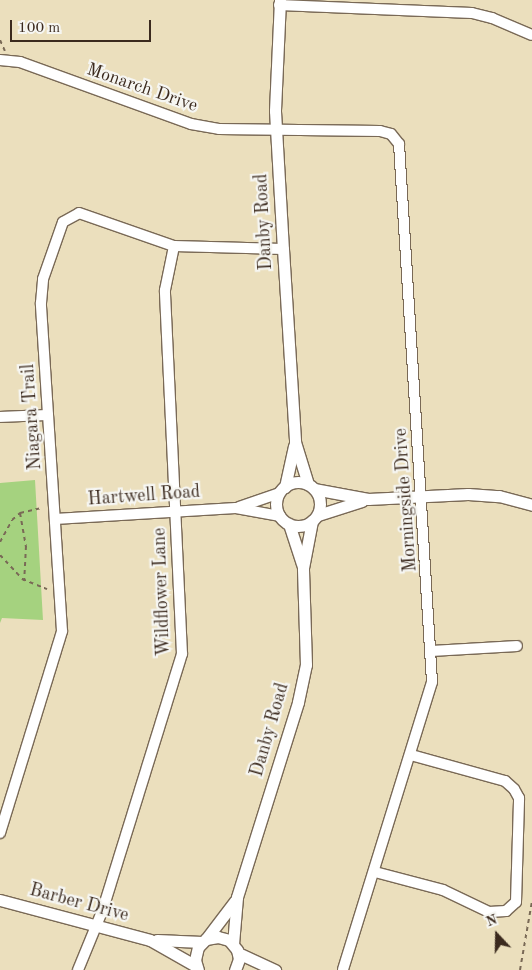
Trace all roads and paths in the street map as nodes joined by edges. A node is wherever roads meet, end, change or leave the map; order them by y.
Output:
1 (280, 2) edge
2 (414, 5) edge
3 (532, 35) edge
4 (0, 40) edge
5 (4, 60) edge
6 (276, 129) junction
7 (174, 246) junction
8 (282, 249) junction
9 (48, 415) junction
10 (0, 417) edge
11 (295, 442) junction
12 (311, 486) junction
13 (282, 490) junction
14 (422, 496) junction
15 (368, 500) junction
16 (532, 505) edge
17 (42, 508) dead end
18 (236, 508) junction
19 (176, 511) junction
20 (20, 513) junction
21 (280, 516) junction
22 (315, 518) junction
23 (54, 519) junction
24 (289, 524) junction
25 (0, 542) edge
26 (0, 555) edge
27 (303, 568) junction
28 (24, 581) junction
29 (47, 590) dead end
30 (517, 646) dead end
31 (432, 652) junction
32 (411, 755) junction
33 (0, 833) edge
34 (374, 872) junction
35 (237, 897) junction
36 (0, 900) edge
37 (532, 901) edge
38 (97, 926) junction
39 (150, 940) junction
40 (204, 941) junction
41 (236, 948) junction
42 (197, 968) edge
43 (78, 970) edge
44 (236, 970) edge
45 (275, 970) edge
46 (343, 970) edge
47 (520, 970) edge

1 - 2 street
1 - 6 street, Danby Road
2 - 3 street
4 - 5 path
5 - 6 street, Monarch Drive
6 - 8 street, Danby Road
6 - 14 street, Morningside Drive
7 - 8 street, Niagara Trail
7 - 9 street, Niagara Trail
7 - 19 street, Wildflower Lane
8 - 11 street, Danby Road
9 - 10 street
9 - 23 street, Niagara Trail
11 - 12 street, Danby Road
11 - 13 street, Danby Road
12 - 13 street
12 - 15 street
12 - 22 street
13 - 18 street, Hartwell Road
13 - 21 street
14 - 15 street
14 - 16 street
14 - 31 street, Morningside Drive
15 - 22 street
17 - 20 path
18 - 19 street, Hartwell Road
18 - 21 street, Hartwell Road
19 - 23 street, Hartwell Road
19 - 38 street, Wildflower Lane
20 - 25 path
20 - 28 path
21 - 24 street
22 - 24 street
22 - 27 street, Danby Road
23 - 33 street, Niagara Trail
24 - 27 street, Danby Road
26 - 28 path
27 - 35 street, Danby Road
28 - 29 path
30 - 31 street
31 - 32 street, Morningside Drive
32 - 34 street, Morningside Drive
32 - 34 street
34 - 46 street, Morningside Drive
35 - 40 street, Danby Road
35 - 41 street, Danby Road
36 - 38 street, Barber Drive
37 - 47 path
38 - 39 street, Barber Drive
38 - 43 street, Wildflower Lane
39 - 40 street, Barber Drive
39 - 42 street, Barber Drive
40 - 41 street, Barber Drive
40 - 42 street
41 - 44 street, Danby Road
41 - 45 street

